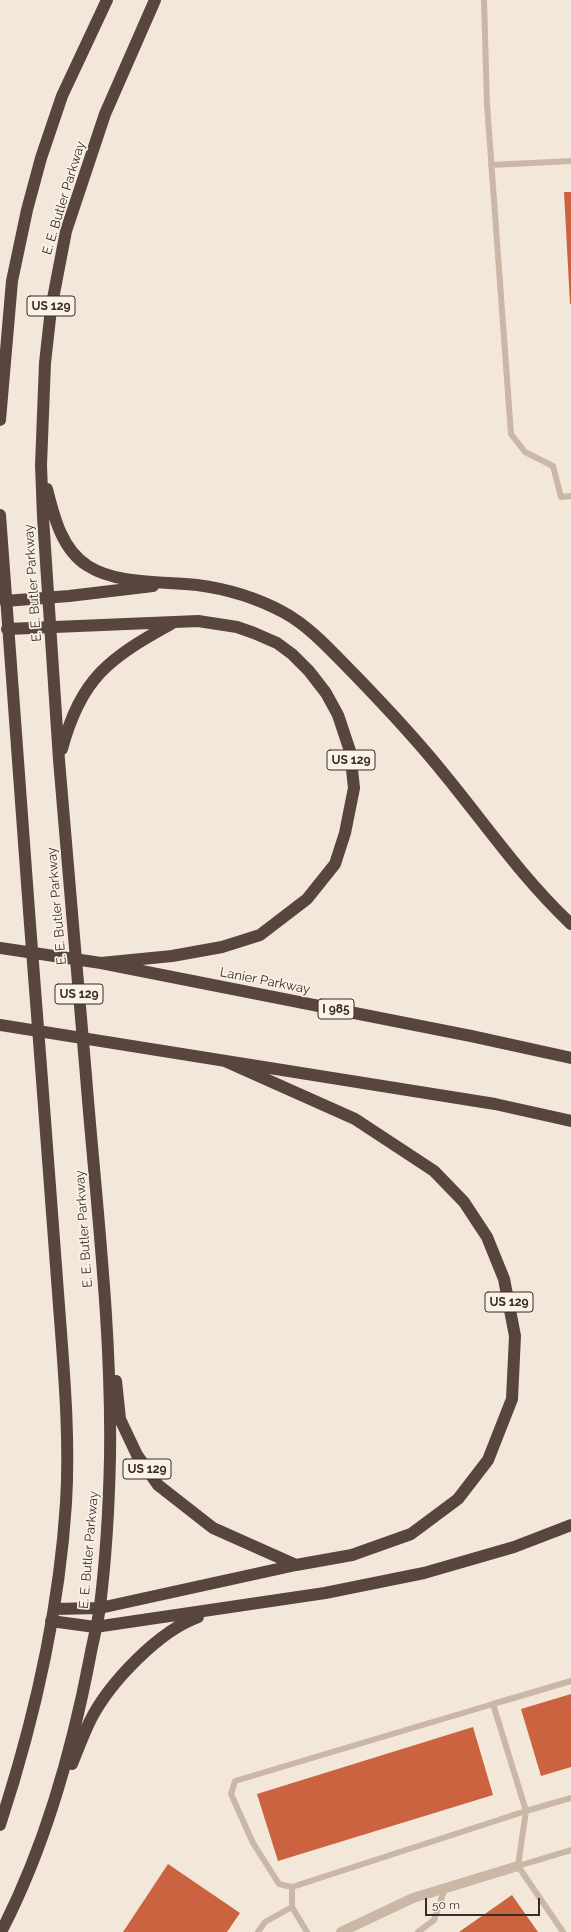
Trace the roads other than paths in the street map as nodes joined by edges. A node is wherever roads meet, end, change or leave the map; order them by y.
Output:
1 (107, 0) edge
2 (155, 0) edge
3 (484, 0) edge
4 (571, 160) edge
5 (491, 165) junction
6 (0, 420) edge
7 (41, 465) junction
8 (571, 496) edge
9 (0, 515) edge
10 (174, 583) junction
11 (48, 598) junction
12 (5, 601) junction
13 (173, 623) junction
14 (51, 627) junction
15 (7, 629) junction
16 (59, 760) junction
17 (571, 924) edge
18 (0, 948) edge
19 (101, 963) junction
20 (0, 1025) edge
21 (571, 1058) edge
22 (224, 1061) junction
23 (571, 1121) edge
24 (104, 1298) junction
25 (571, 1525) edge
26 (296, 1565) junction
27 (100, 1608) junction
28 (221, 1609) junction
29 (52, 1615) junction
30 (96, 1628) junction
31 (571, 1681) edge
32 (493, 1704) junction
33 (571, 1798) edge
34 (526, 1811) junction
35 (48, 1820) junction
36 (0, 1825) edge
37 (571, 1850) edge
38 (518, 1866) junction
39 (292, 1887) junction
40 (445, 1888) junction
41 (292, 1907) junction
42 (1, 1932) edge
43 (258, 1932) edge
44 (307, 1932) edge
45 (341, 1932) edge
46 (418, 1932) edge
47 (563, 1932) edge

1 - 6 highway, US 129
2 - 7 highway, E. E. Butler Parkway / US 129
3 - 5 lane
4 - 5 lane
5 - 8 lane
7 - 10 highway
7 - 11 highway, E. E. Butler Parkway / US 129
9 - 12 highway, E. E. Butler Parkway
10 - 11 highway
10 - 17 highway
11 - 12 highway
11 - 14 highway, E. E. Butler Parkway / US 129
12 - 15 highway, E. E. Butler Parkway
13 - 14 highway, US 129
13 - 16 highway
13 - 19 highway, US 129
14 - 15 highway, US 129
14 - 16 highway, E. E. Butler Parkway / US 129
15 - 29 highway, E. E. Butler Parkway, bridge
16 - 24 highway, E. E. Butler Parkway / US 129, bridge
18 - 19 highway, Lanier Parkway / I 985
19 - 21 highway, Lanier Parkway / I 985
20 - 22 highway
22 - 23 highway
22 - 26 highway, US 129
24 - 26 highway, US 129
24 - 27 highway, E. E. Butler Parkway
25 - 28 highway
26 - 27 highway
27 - 29 highway
27 - 30 highway, E. E. Butler Parkway
28 - 30 highway
28 - 35 highway
29 - 30 highway
29 - 36 highway, E. E. Butler Parkway
30 - 35 highway, E. E. Butler Parkway
31 - 32 lane
32 - 34 lane
32 - 39 lane
33 - 34 lane
34 - 38 lane
34 - 39 lane
35 - 42 highway, E. E. Butler Parkway
37 - 38 lane
38 - 40 street
38 - 47 lane
39 - 41 lane
40 - 45 street
40 - 46 lane
41 - 43 lane
41 - 44 lane

